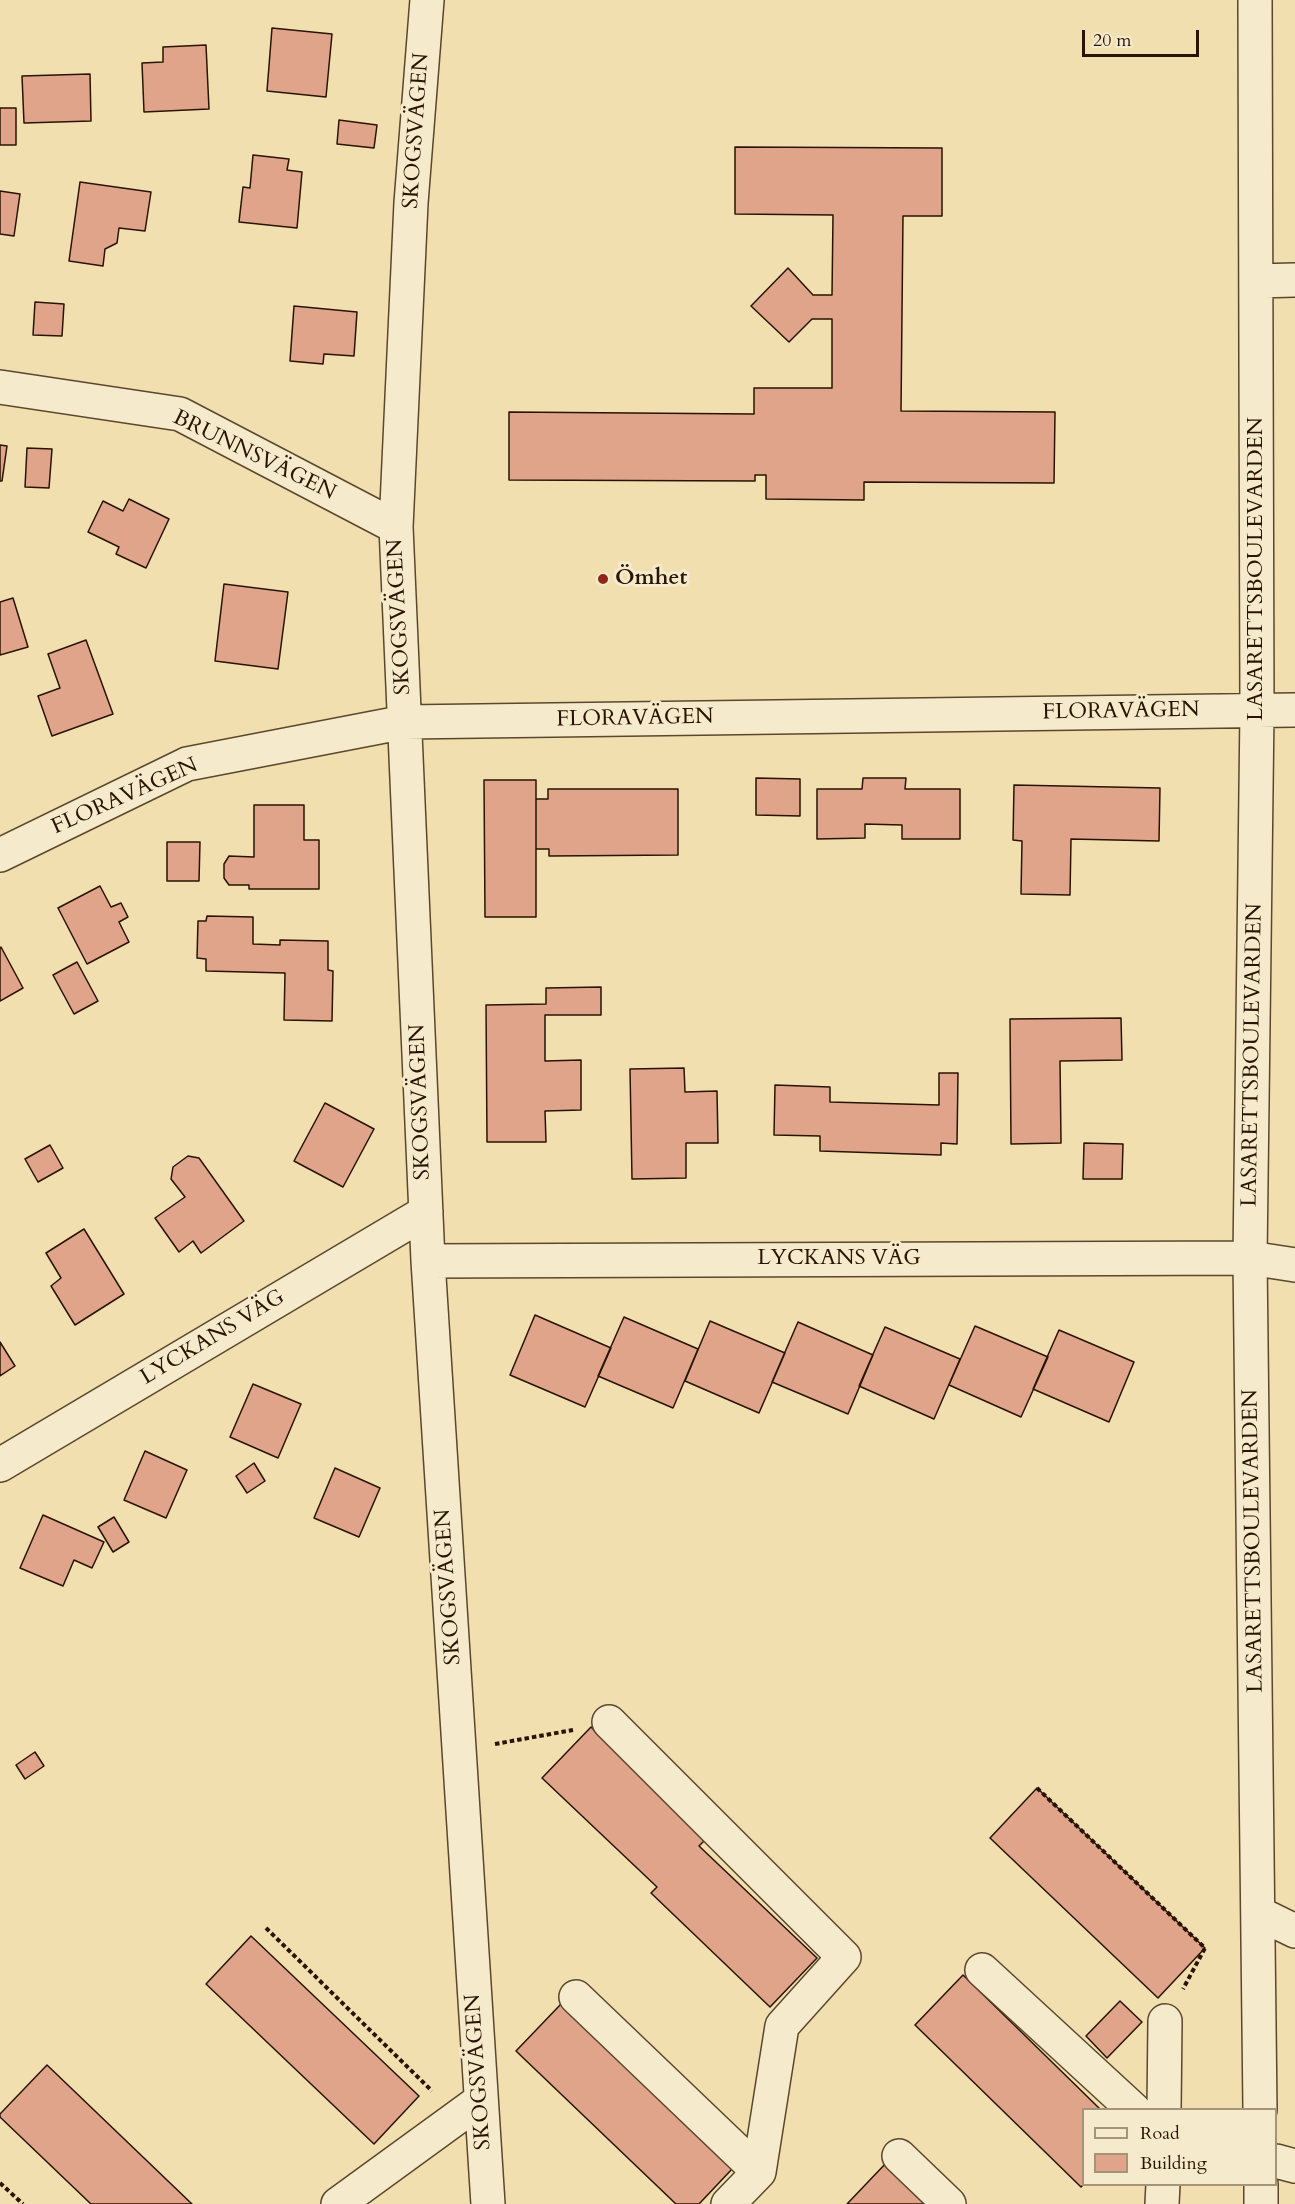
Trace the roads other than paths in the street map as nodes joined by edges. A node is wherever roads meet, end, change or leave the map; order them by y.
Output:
1 (428, 0) edge
2 (1255, 0) edge
3 (1256, 280) junction
4 (1295, 280) edge
5 (0, 387) edge
6 (396, 527) junction
7 (1295, 710) edge
8 (1257, 711) junction
9 (405, 722) junction
10 (0, 855) edge
11 (426, 1212) junction
12 (1250, 1258) junction
13 (428, 1261) junction
14 (1295, 1265) edge
15 (0, 1465) edge
16 (609, 1722) road end
17 (1258, 1913) junction
18 (1295, 1931) edge
19 (981, 1970) dead end
20 (576, 1997) dead end
21 (1165, 2021) road end
22 (469, 2108) junction
23 (1133, 2108) edge
24 (1164, 2108) edge
25 (1260, 2108) edge
26 (899, 2157) dead end
27 (1277, 2162) edge
28 (1295, 2166) edge
29 (759, 2172) junction
30 (1163, 2186) edge
31 (1261, 2186) edge
32 (338, 2204) edge
33 (488, 2204) edge
34 (728, 2204) edge
35 (949, 2204) edge
36 (1162, 2204) edge
37 (1261, 2204) edge

1 - 6 street, SKOGSVÄGEN
2 - 3 street, LASARETTSBOULEVARDEN
3 - 4 street
3 - 8 street, LASARETTSBOULEVARDEN
5 - 6 street, BRUNNSVÄGEN
6 - 9 street, SKOGSVÄGEN
7 - 8 street, FLORAVÄGEN
8 - 9 street, FLORAVÄGEN
8 - 12 street, LASARETTSBOULEVARDEN
9 - 10 street, FLORAVÄGEN
9 - 11 street, SKOGSVÄGEN
11 - 13 street, SKOGSVÄGEN
11 - 15 street, LYCKANS VÄG
12 - 13 street, LYCKANS VÄG
12 - 14 street, LYCKANS VÄG
12 - 17 street, LASARETTSBOULEVARDEN
13 - 22 street, SKOGSVÄGEN
16 - 29 street
17 - 18 street
17 - 25 street, LASARETTSBOULEVARDEN
19 - 23 street
20 - 29 street
21 - 24 street
22 - 32 street
22 - 33 street, SKOGSVÄGEN
26 - 35 street
27 - 28 street
29 - 34 street
30 - 36 street
31 - 37 street

